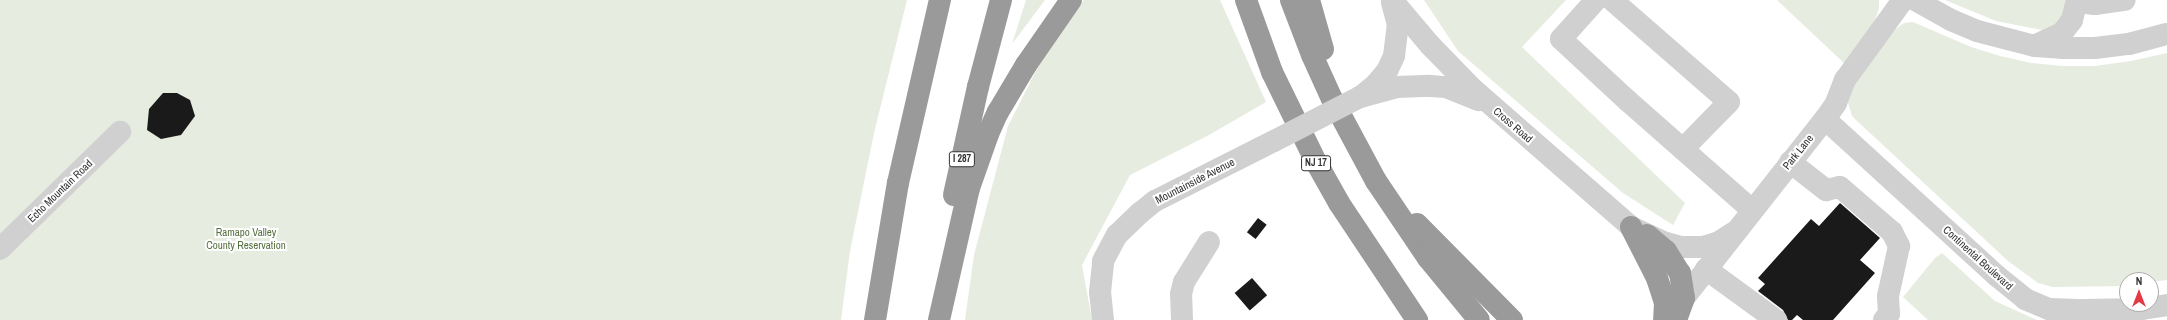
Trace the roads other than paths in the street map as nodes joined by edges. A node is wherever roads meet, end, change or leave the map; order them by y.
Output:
1 (940, 0) edge
2 (1001, 0) edge
3 (1071, 0) edge
4 (1246, 0) edge
5 (1291, 0) edge
6 (1309, 0) edge
7 (1391, 0) edge
8 (1596, 0) edge
9 (1612, 0) edge
10 (1903, 0) edge
11 (1915, 0) edge
12 (2125, 0) edge
13 (2078, 1) edge
14 (2167, 34) edge
15 (2035, 46) junction
16 (1360, 97) junction
17 (1498, 112) junction
18 (1825, 119) junction
19 (120, 132) dead end
20 (1354, 139) junction
21 (1683, 149) junction
22 (1790, 162) junction
23 (1376, 181) junction
24 (1752, 210) junction
25 (1639, 231) junction
26 (1733, 233) junction
27 (1209, 242) dead end
28 (0, 249) edge
29 (1706, 269) junction
30 (1393, 283) junction
31 (1684, 298) junction
32 (2167, 304) edge
33 (875, 320) edge
34 (933, 320) edge
35 (939, 320) edge
36 (1103, 320) edge
37 (1182, 320) edge
38 (1417, 320) edge
39 (1423, 320) edge
40 (1479, 320) edge
41 (1512, 320) edge
42 (1664, 320) edge
43 (1676, 320) edge
44 (1776, 320) edge
45 (1884, 320) edge

1 - 33 highway
2 - 34 highway, I 287
3 - 35 highway
4 - 30 highway, NJ 17
5 - 20 highway
6 - 20 highway
7 - 16 street, Mountainside Avenue
7 - 17 street, Cross Road
8 - 21 street
9 - 21 street
10 - 18 street, Park Lane
11 - 15 street
12 - 13 street
13 - 15 street
14 - 15 street
16 - 17 street, Mountainside Avenue
16 - 36 street, Mountainside Avenue, bridge
17 - 25 street, Cross Road
18 - 22 street, Park Lane
18 - 32 street, Continental Boulevard
19 - 28 street, Echo Mountain Road
20 - 23 highway
21 - 24 street
22 - 24 street, Park Lane
22 - 45 street
23 - 40 highway
23 - 41 highway
24 - 26 street, Park Lane
25 - 26 street
25 - 31 highway
25 - 42 highway
26 - 29 street, Park Lane
27 - 37 street
29 - 31 street, Park Lane
29 - 44 street
30 - 38 highway
30 - 39 highway, NJ 17
31 - 42 highway
31 - 43 highway

